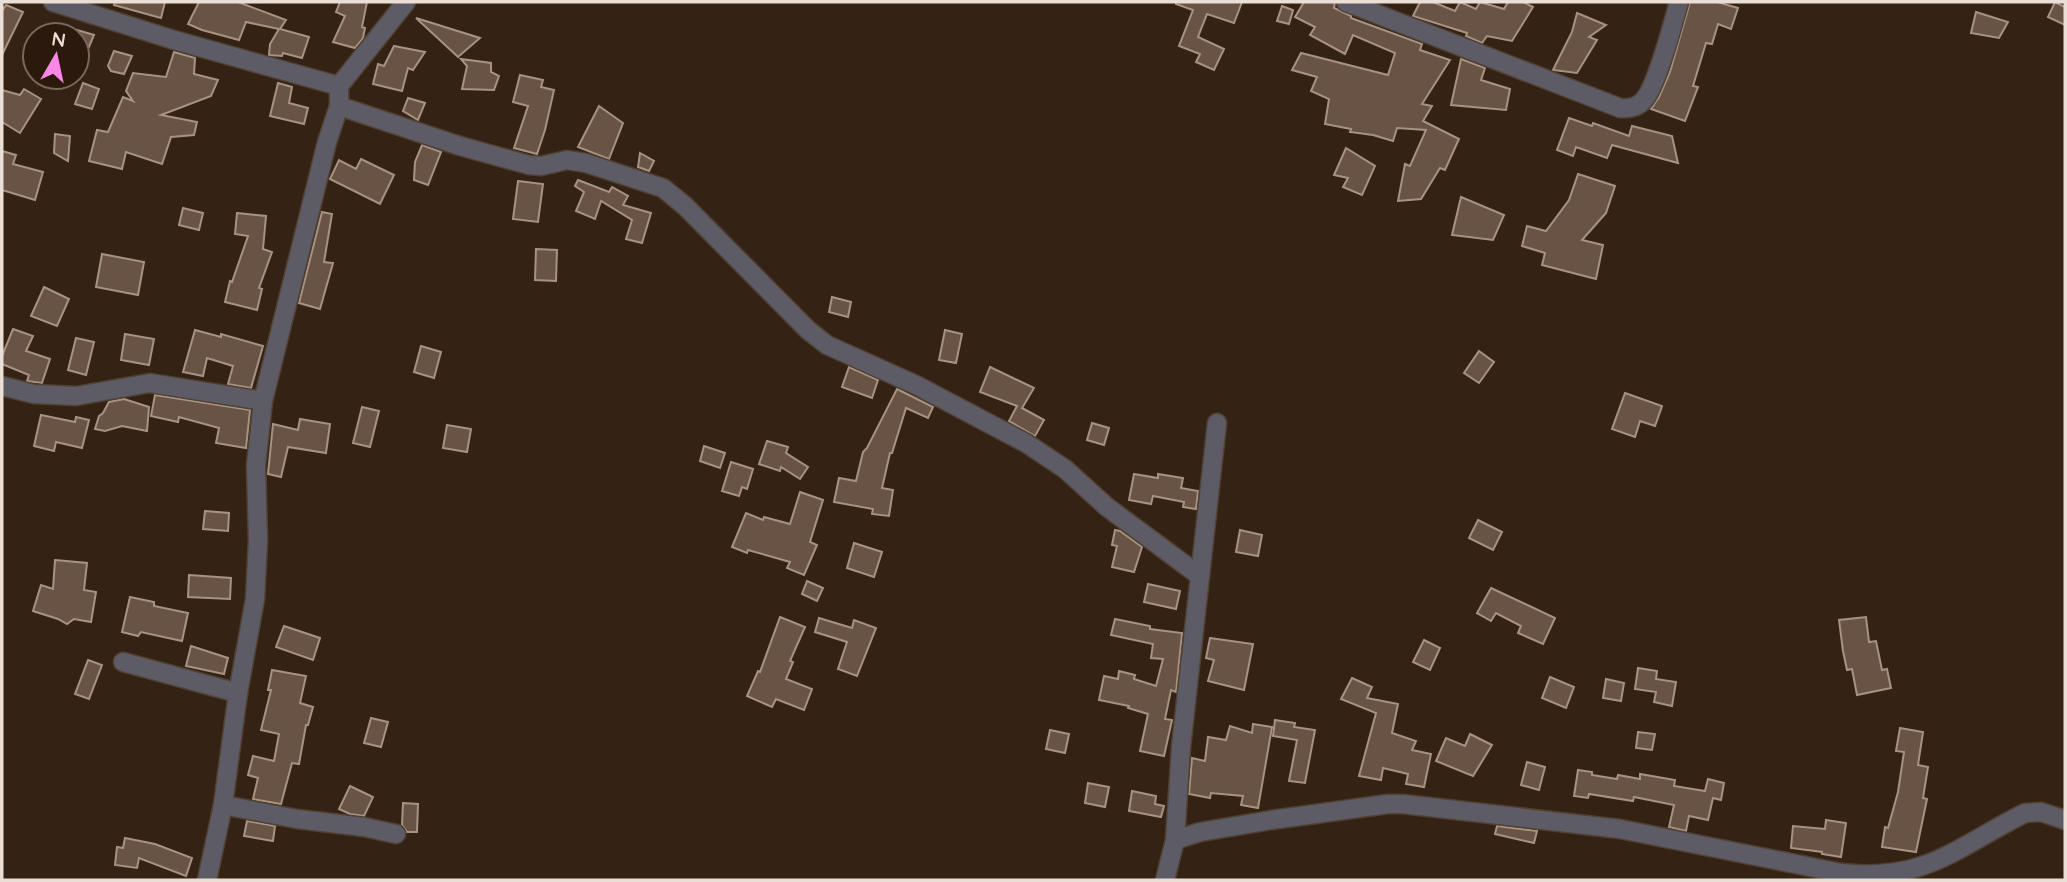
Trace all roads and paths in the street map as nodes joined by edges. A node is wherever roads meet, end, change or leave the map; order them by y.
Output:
1 (53, 2) edge
2 (406, 2) edge
3 (1346, 2) edge
4 (1679, 2) edge
5 (340, 86) junction
6 (339, 106) junction
7 (2, 386) edge
8 (263, 401) junction
9 (1217, 423) dead end
10 (1200, 576) junction
11 (123, 662) dead end
12 (238, 693) junction
13 (223, 804) junction
14 (2065, 820) edge
15 (396, 834) dead end
16 (1175, 840) junction
17 (207, 880) edge
18 (1165, 880) edge

1 - 5 street
2 - 5 street
3 - 4 street
5 - 6 street
6 - 8 street
6 - 10 street
7 - 8 street
8 - 12 street
9 - 10 street
10 - 16 street
11 - 12 street
12 - 13 street
13 - 15 street
13 - 17 street
14 - 16 street
16 - 18 street

